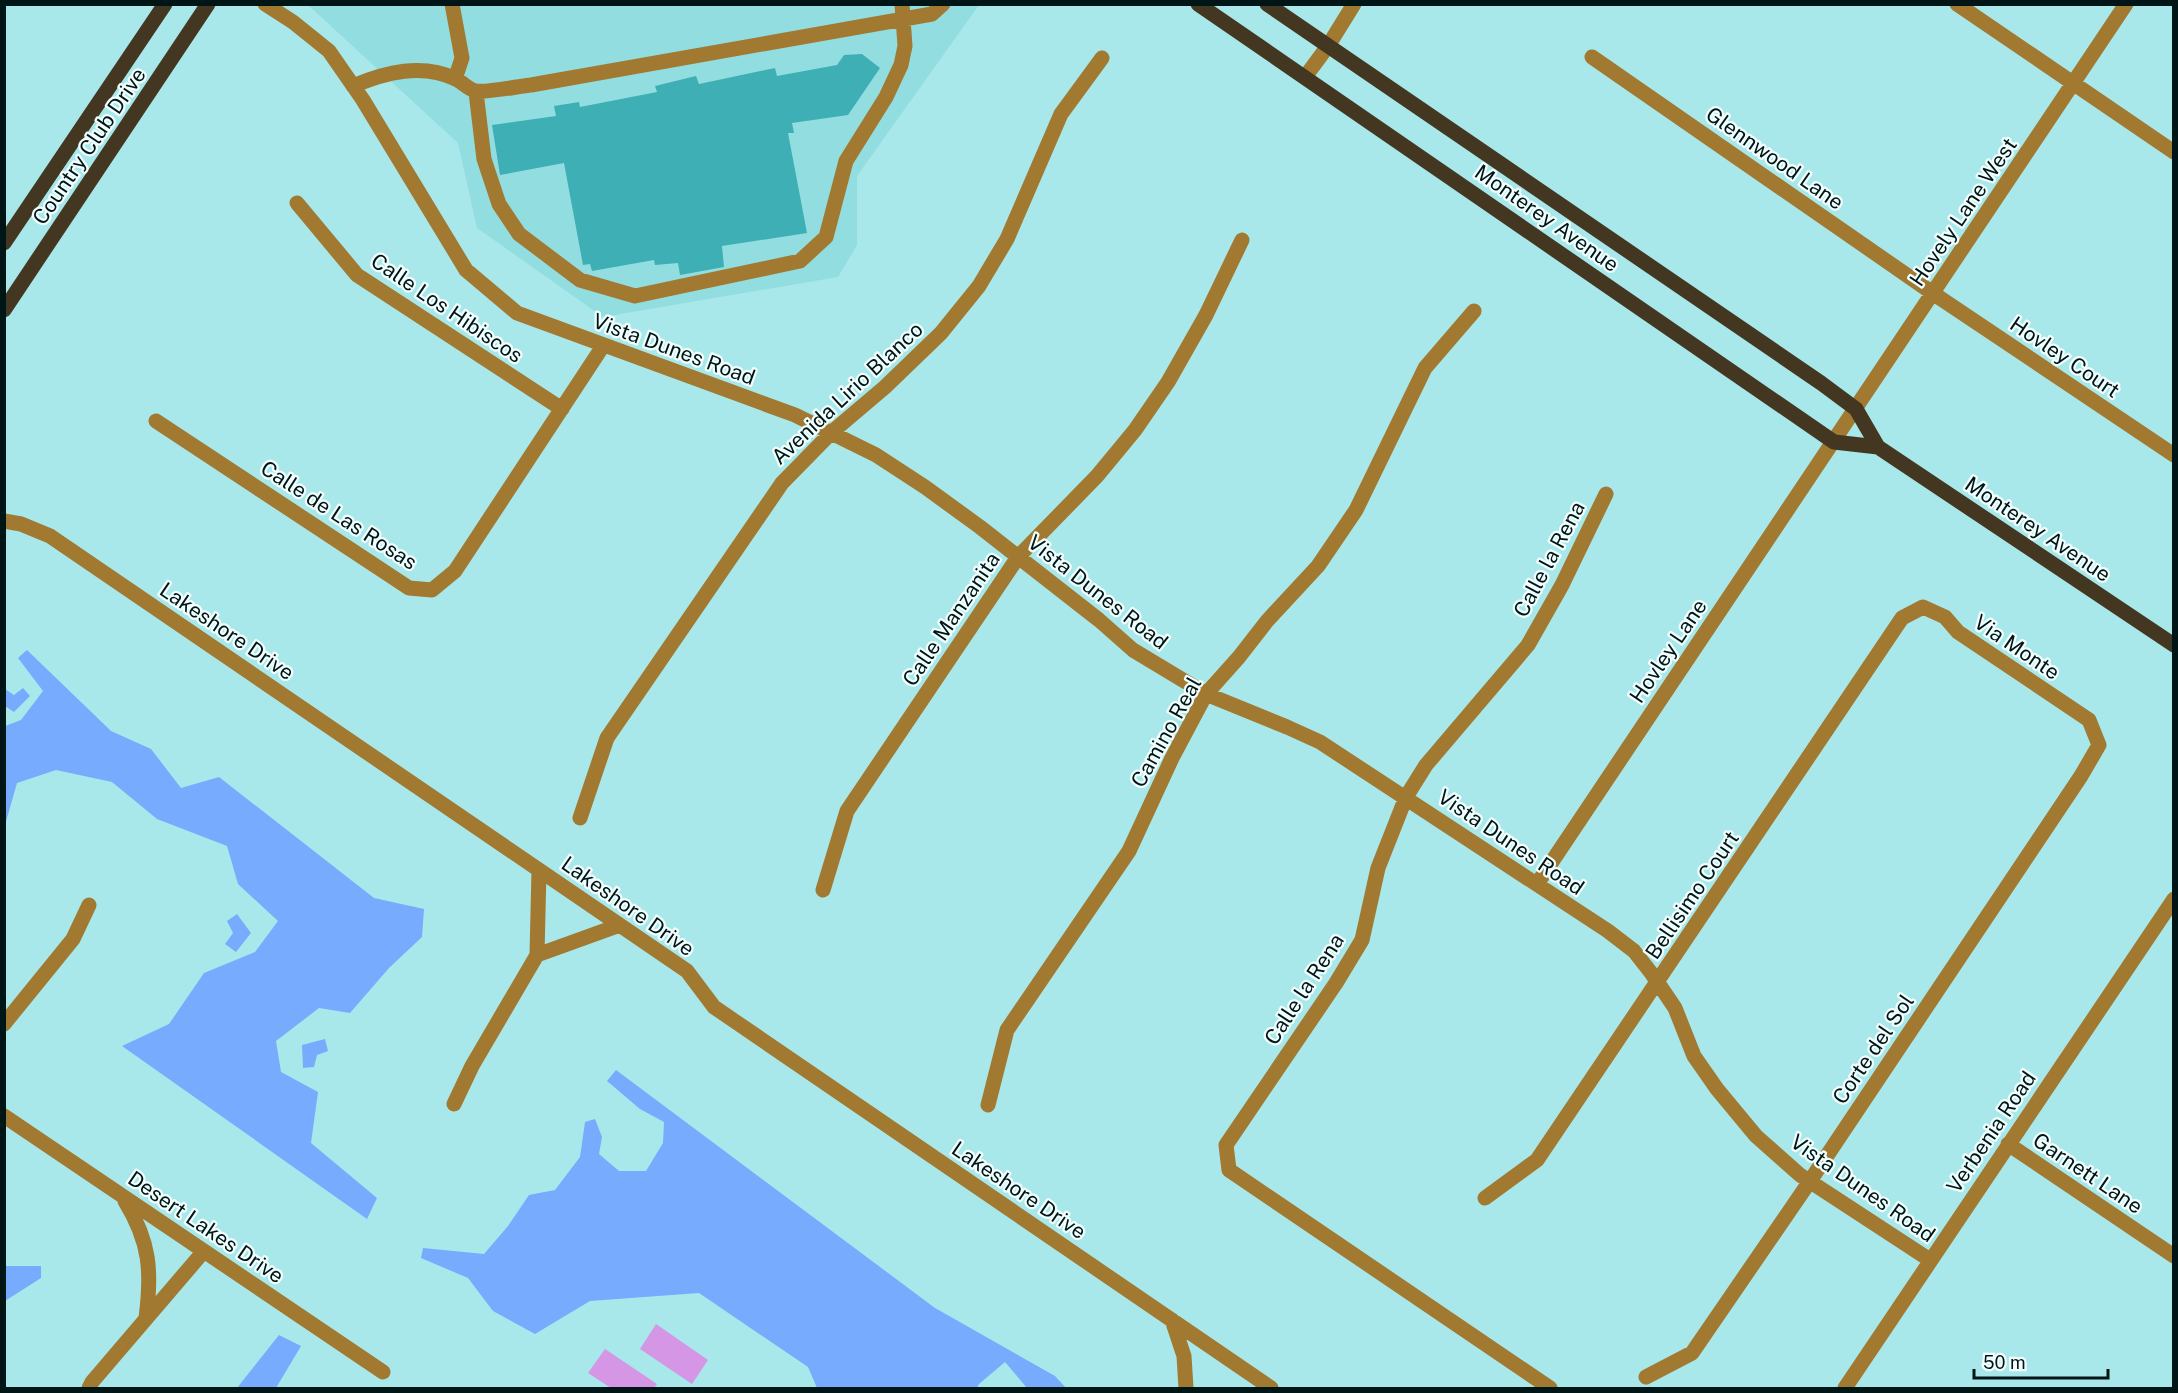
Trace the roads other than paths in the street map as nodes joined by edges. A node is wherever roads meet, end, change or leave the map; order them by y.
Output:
1 (165, 4) edge
2 (208, 4) edge
3 (265, 4) edge
4 (452, 4) edge
5 (943, 4) edge
6 (1198, 4) edge
7 (1267, 4) edge
8 (1354, 4) edge
9 (1957, 4) edge
10 (2126, 4) edge
11 (902, 11) edge
12 (1328, 46) junction
13 (1592, 57) dead end
14 (1102, 58) dead end
15 (1305, 77) junction
16 (455, 79) junction
17 (2074, 83) junction
18 (353, 86) junction
19 (476, 92) junction
20 (2174, 152) edge
21 (297, 202) dead end
22 (1242, 240) dead end
23 (4, 243) edge
24 (1934, 294) junction
25 (4, 310) edge
26 (1474, 311) dead end
27 (603, 346) junction
28 (562, 409) junction
29 (1856, 409) junction
30 (156, 421) dead end
31 (832, 432) junction
32 (1834, 442) junction
33 (1878, 447) junction
34 (2174, 455) edge
35 (1606, 494) dead end
36 (4, 521) edge
37 (1018, 557) junction
38 (1923, 607) joint
39 (2174, 645) edge
40 (1206, 694) junction
41 (2089, 720) joint
42 (1406, 797) junction
43 (580, 818) dead end
44 (539, 870) junction
45 (1537, 884) junction
46 (823, 890) dead end
47 (2174, 899) edge
48 (89, 905) dead end
49 (620, 925) junction
50 (537, 955) junction
51 (1658, 982) junction
52 (4, 1024) edge
53 (454, 1104) dead end
54 (988, 1105) dead end
55 (4, 1116) edge
56 (2008, 1144) junction
57 (1810, 1181) junction
58 (122, 1196) junction
59 (1485, 1198) dead end
60 (204, 1251) junction
61 (2174, 1256) edge
62 (1930, 1260) junction
63 (146, 1319) junction
64 (1172, 1320) junction
65 (383, 1372) dead end
66 (1646, 1377) dead end
67 (89, 1389) edge
68 (1186, 1389) edge
69 (1271, 1389) edge
70 (1550, 1389) edge
71 (1845, 1389) edge

1 - 23 main road, Country Club Drive
2 - 25 main road, Country Club Drive
3 - 18 street, Vista Dunes Road
4 - 16 street
5 - 11 street
6 - 15 main road, Monterey Avenue
7 - 12 main road, Monterey Avenue
8 - 12 street
9 - 17 street
10 - 17 street, Hovely Lane West
11 - 19 street
11 - 19 street
12 - 15 street
12 - 29 main road, Monterey Avenue
13 - 24 street, Glennwood Lane
14 - 31 street, Avenida Lirio Blanco
15 - 32 main road, Monterey Avenue
16 - 18 street
16 - 19 street
17 - 20 street
17 - 24 street, Hovely Lane West
18 - 27 street, Vista Dunes Road
21 - 28 street, Calle Los Hibiscos
22 - 37 street, Calle Manzanita
24 - 29 street, Hovely Lane West
24 - 34 street, Hovley Court
26 - 40 street, Camino Real
27 - 28 street, Calle de Las Rosas
27 - 31 street, Vista Dunes Road
28 - 30 street, Calle de Las Rosas
29 - 32 street, Hovely Lane West
29 - 33 main road, Monterey Avenue
31 - 37 street, Vista Dunes Road
31 - 43 street, Avenida Lirio Blanco
32 - 33 main road, Monterey Avenue
32 - 45 street, Hovley Lane
33 - 39 main road, Monterey Avenue
35 - 42 street, Calle la Rena
36 - 44 street, Lakeshore Drive
37 - 40 street, Vista Dunes Road
37 - 46 street, Calle Manzanita
38 - 41 street, Via Monte
38 - 51 street, Bellisimo Court
40 - 42 street, Vista Dunes Road
40 - 54 street, Camino Real
41 - 57 street, Corte del Sol
42 - 45 street, Vista Dunes Road
42 - 70 street, Calle la Rena
44 - 49 street, Lakeshore Drive
44 - 50 street
45 - 51 street, Vista Dunes Road
47 - 56 street, Verbenia Road
48 - 52 street
49 - 50 street
49 - 64 street, Lakeshore Drive
50 - 53 street
51 - 57 street, Vista Dunes Road
51 - 59 street, Bellisimo Court
55 - 58 street, Desert Lakes Drive
56 - 61 street, Garnett Lane
56 - 62 street, Verbenia Road
57 - 62 street, Vista Dunes Road
57 - 66 street, Corte del Sol
58 - 60 street, Desert Lakes Drive
58 - 63 street
60 - 63 street
60 - 65 street, Desert Lakes Drive
62 - 71 street, Verbenia Road
63 - 67 street
64 - 68 street
64 - 69 street, Lakeshore Drive

